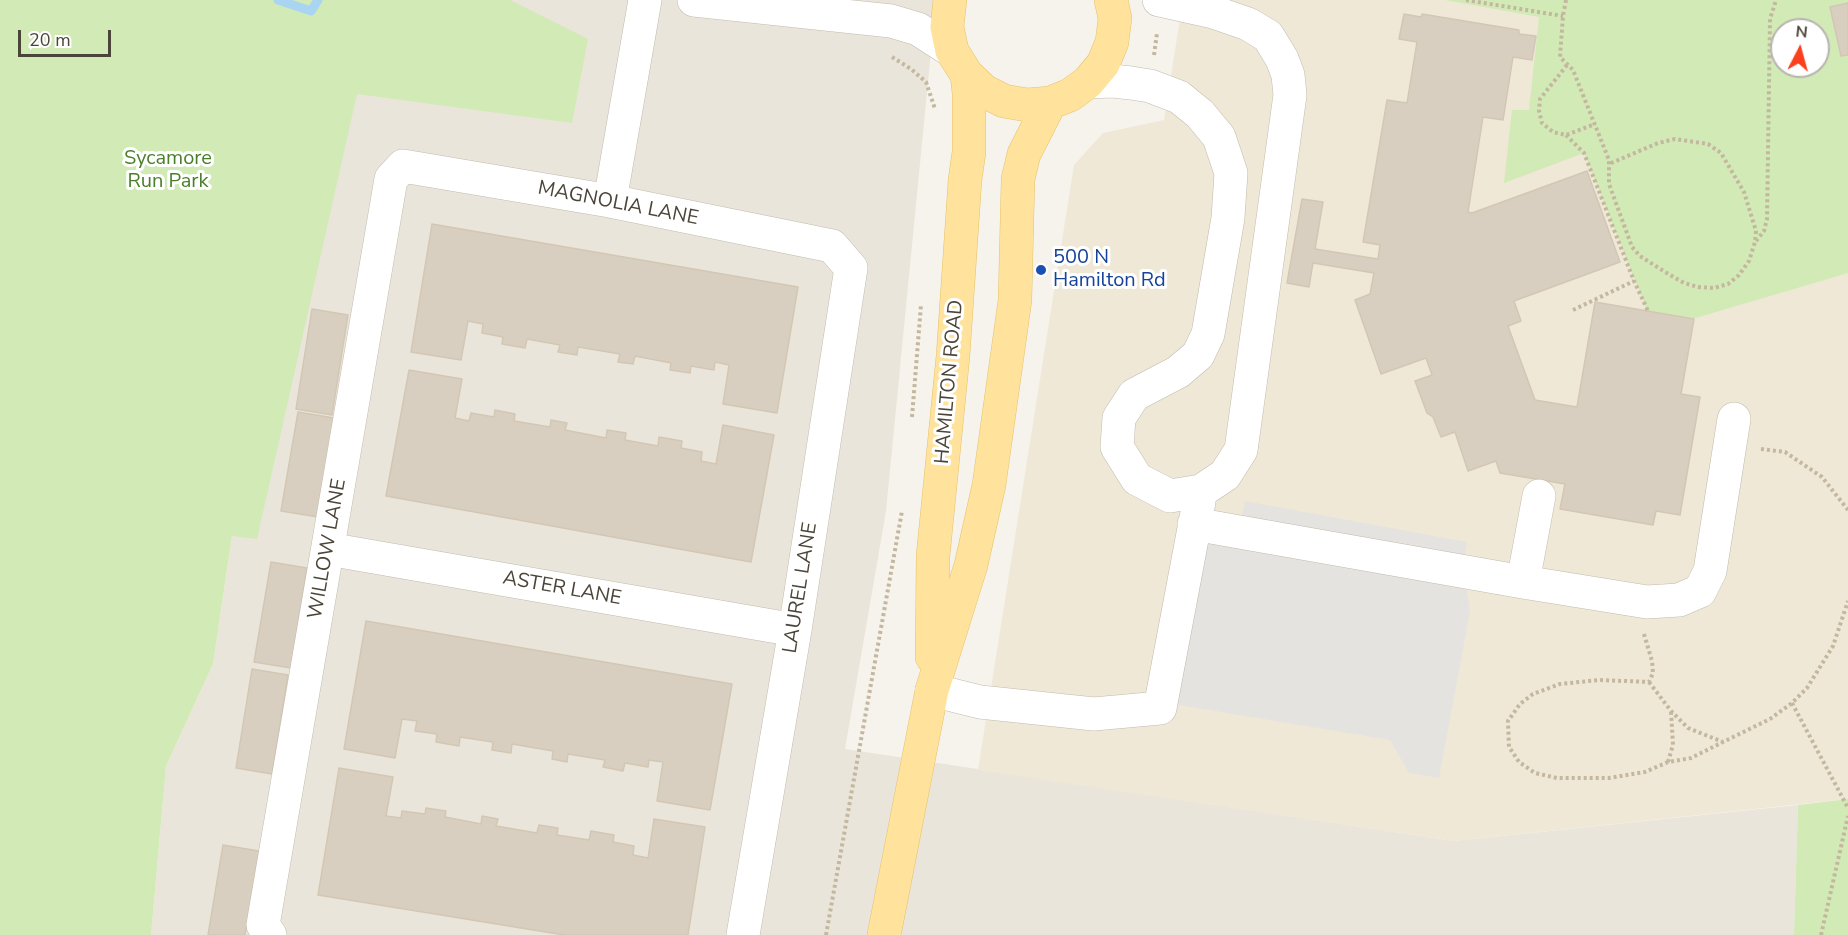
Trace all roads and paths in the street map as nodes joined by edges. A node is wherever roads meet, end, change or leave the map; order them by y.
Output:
1 (645, 0) edge
2 (694, 0) edge
3 (950, 0) edge
4 (1111, 0) edge
5 (1466, 0) edge
6 (1566, 0) edge
7 (1776, 0) edge
8 (1159, 14) edge
9 (1563, 16) junction
10 (889, 55) dead end
11 (1154, 57) dead end
12 (959, 63) junction
13 (1567, 65) junction
14 (1088, 82) junction
15 (1050, 103) junction
16 (938, 118) dead end
17 (1594, 124) junction
18 (1566, 135) junction
19 (1609, 164) junction
20 (403, 166) joint
21 (610, 201) junction
22 (1755, 242) junction
23 (832, 246) joint
24 (1634, 281) junction
25 (922, 296) dead end
26 (1573, 310) dead end
27 (1648, 311) dead end
28 (911, 427) dead end
29 (1732, 432) joint
30 (1201, 491) junction
31 (1539, 496) dead end
32 (902, 510) dead end
33 (1848, 510) edge
34 (1194, 524) junction
35 (328, 549) junction
36 (1523, 582) junction
37 (1633, 599) junction
38 (1848, 601) edge
39 (795, 630) junction
40 (1649, 682) junction
41 (932, 690) junction
42 (1792, 703) junction
43 (1671, 711) junction
44 (1723, 742) junction
45 (1668, 762) junction
46 (1848, 808) edge
47 (1848, 816) edge
48 (270, 935) edge
49 (743, 935) edge
50 (826, 935) edge
51 (884, 935) edge
52 (1821, 935) edge

1 - 21 street
2 - 12 street
3 - 12 main road, HAMILTON ROAD
4 - 14 main road
5 - 9 path
6 - 9 path
7 - 22 path
8 - 11 path
8 - 30 street
9 - 13 path
10 - 16 path
12 - 15 main road
12 - 41 main road, HAMILTON ROAD
13 - 17 path
13 - 18 path
14 - 15 main road
14 - 30 street
15 - 41 main road, HAMILTON ROAD
17 - 18 path
17 - 19 path
18 - 24 path
19 - 22 path
19 - 22 path
20 - 21 street, MAGNOLIA LANE
20 - 35 street, WILLOW LANE
21 - 23 street, MAGNOLIA LANE
23 - 39 street, LAUREL LANE
24 - 26 path
24 - 27 path
25 - 28 path
29 - 33 path
29 - 37 street
30 - 34 street
31 - 36 street
32 - 50 path
34 - 36 street
34 - 41 street
35 - 39 street, ASTER LANE
35 - 48 street, WILLOW LANE
36 - 37 street
37 - 40 path
38 - 42 path
39 - 49 street, LAUREL LANE
40 - 43 path
40 - 45 path
41 - 51 main road, HAMILTON ROAD
42 - 44 path
42 - 46 path
43 - 44 path
43 - 45 path
44 - 45 path
47 - 52 path

